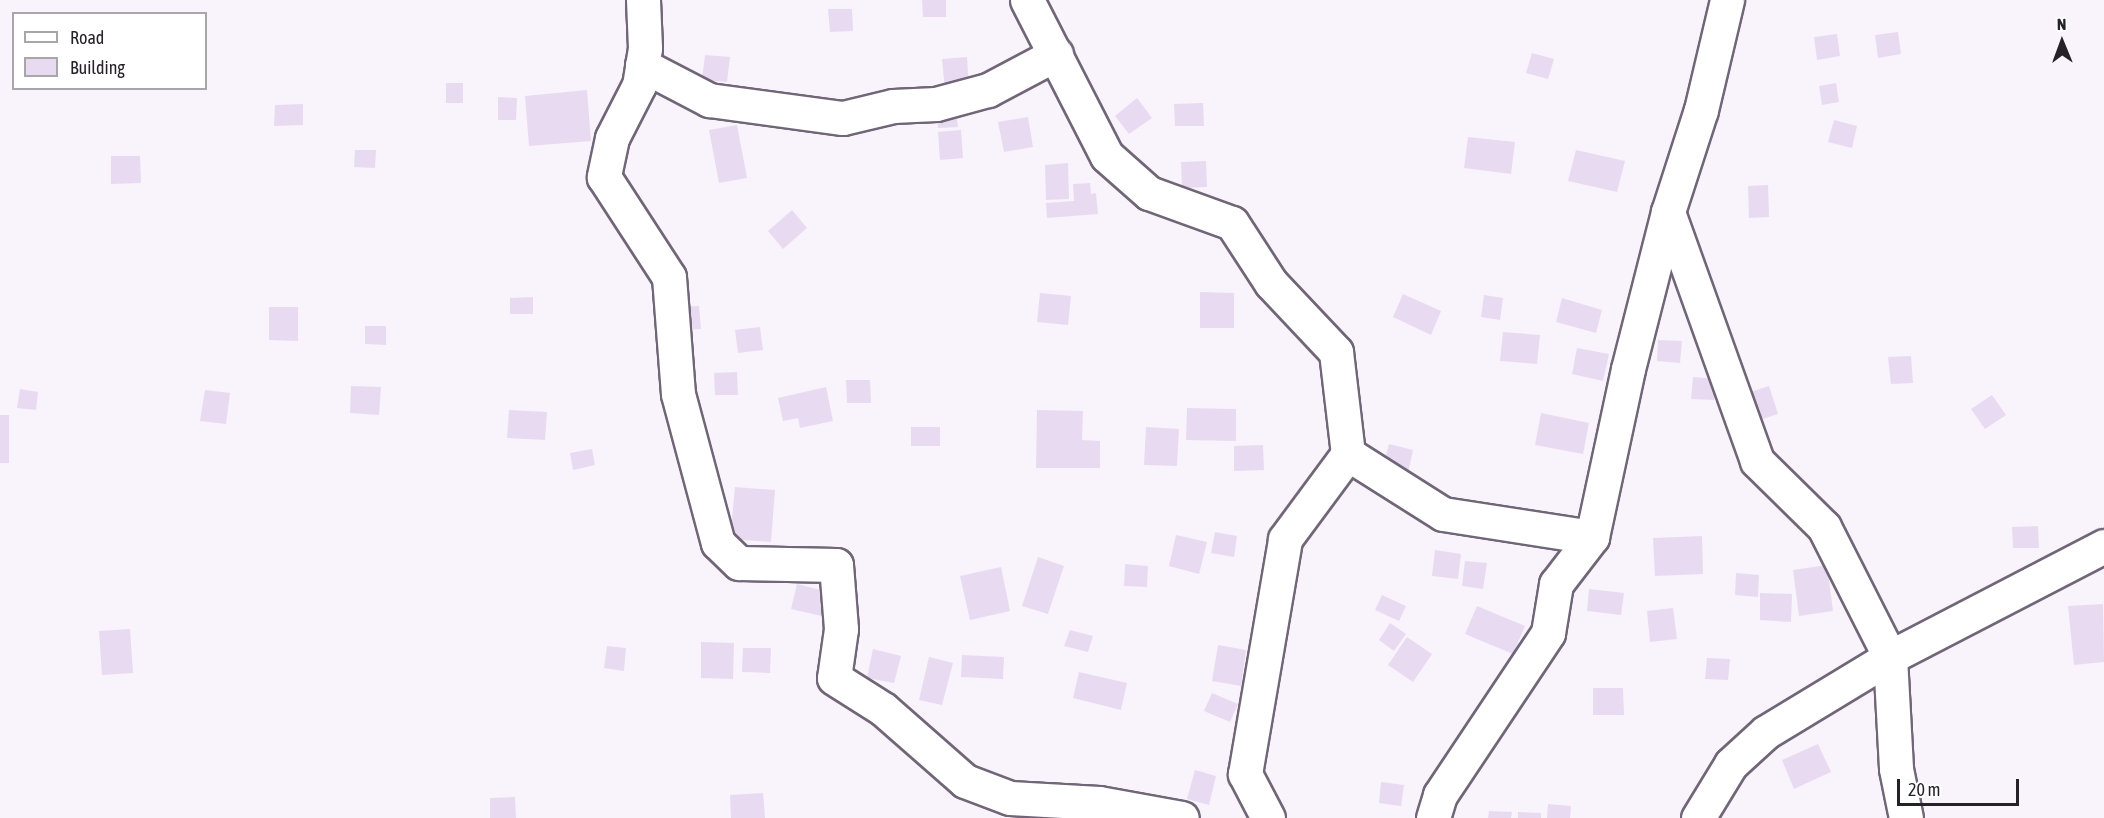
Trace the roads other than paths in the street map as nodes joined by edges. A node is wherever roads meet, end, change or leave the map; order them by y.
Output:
1 (642, 0) edge
2 (1028, 0) edge
3 (1727, 0) edge
4 (1056, 54) junction
5 (642, 65) junction
6 (1668, 212) junction
7 (1348, 454) junction
8 (1592, 537) junction
9 (2104, 546) edge
10 (1890, 657) junction
11 (1098, 811) edge
12 (1182, 818) edge
13 (1268, 818) edge
14 (1433, 818) edge
15 (1698, 818) edge
16 (1906, 818) edge

1 - 5 street
2 - 4 street
3 - 6 street
4 - 5 street
4 - 7 street
5 - 11 street
6 - 8 street
6 - 10 street
7 - 8 street
7 - 13 street
8 - 14 street
9 - 10 street
10 - 15 street
10 - 16 street
11 - 12 street

